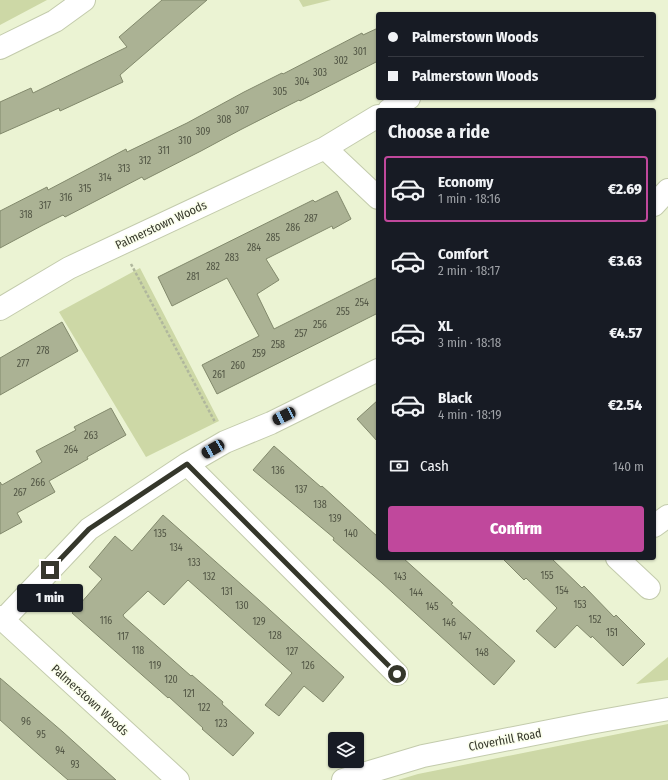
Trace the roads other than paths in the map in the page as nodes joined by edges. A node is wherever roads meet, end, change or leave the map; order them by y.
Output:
1 (84, 0) edge
2 (0, 48) edge
3 (406, 100) edge
4 (392, 108) edge
5 (376, 117) edge
6 (325, 148) junction
7 (668, 190) edge
8 (376, 196) edge
9 (656, 203) edge
10 (0, 309) edge
11 (376, 371) edge
12 (187, 464) junction
13 (668, 516) edge
14 (656, 525) edge
15 (619, 560) edge
16 (649, 588) dead end
17 (1, 618) edge
18 (397, 674) dead end
19 (668, 709) edge
20 (178, 780) edge
21 (343, 780) edge

1 - 2 street
3 - 4 street
5 - 6 street, Palmerstown Woods
6 - 8 street
6 - 10 street, Palmerstown Woods
7 - 9 street
11 - 12 street, Palmerstown Woods
12 - 17 street, Palmerstown Woods
12 - 18 street
13 - 14 street
15 - 16 street
17 - 20 street, Palmerstown Woods
19 - 21 street, Cloverhill Road

